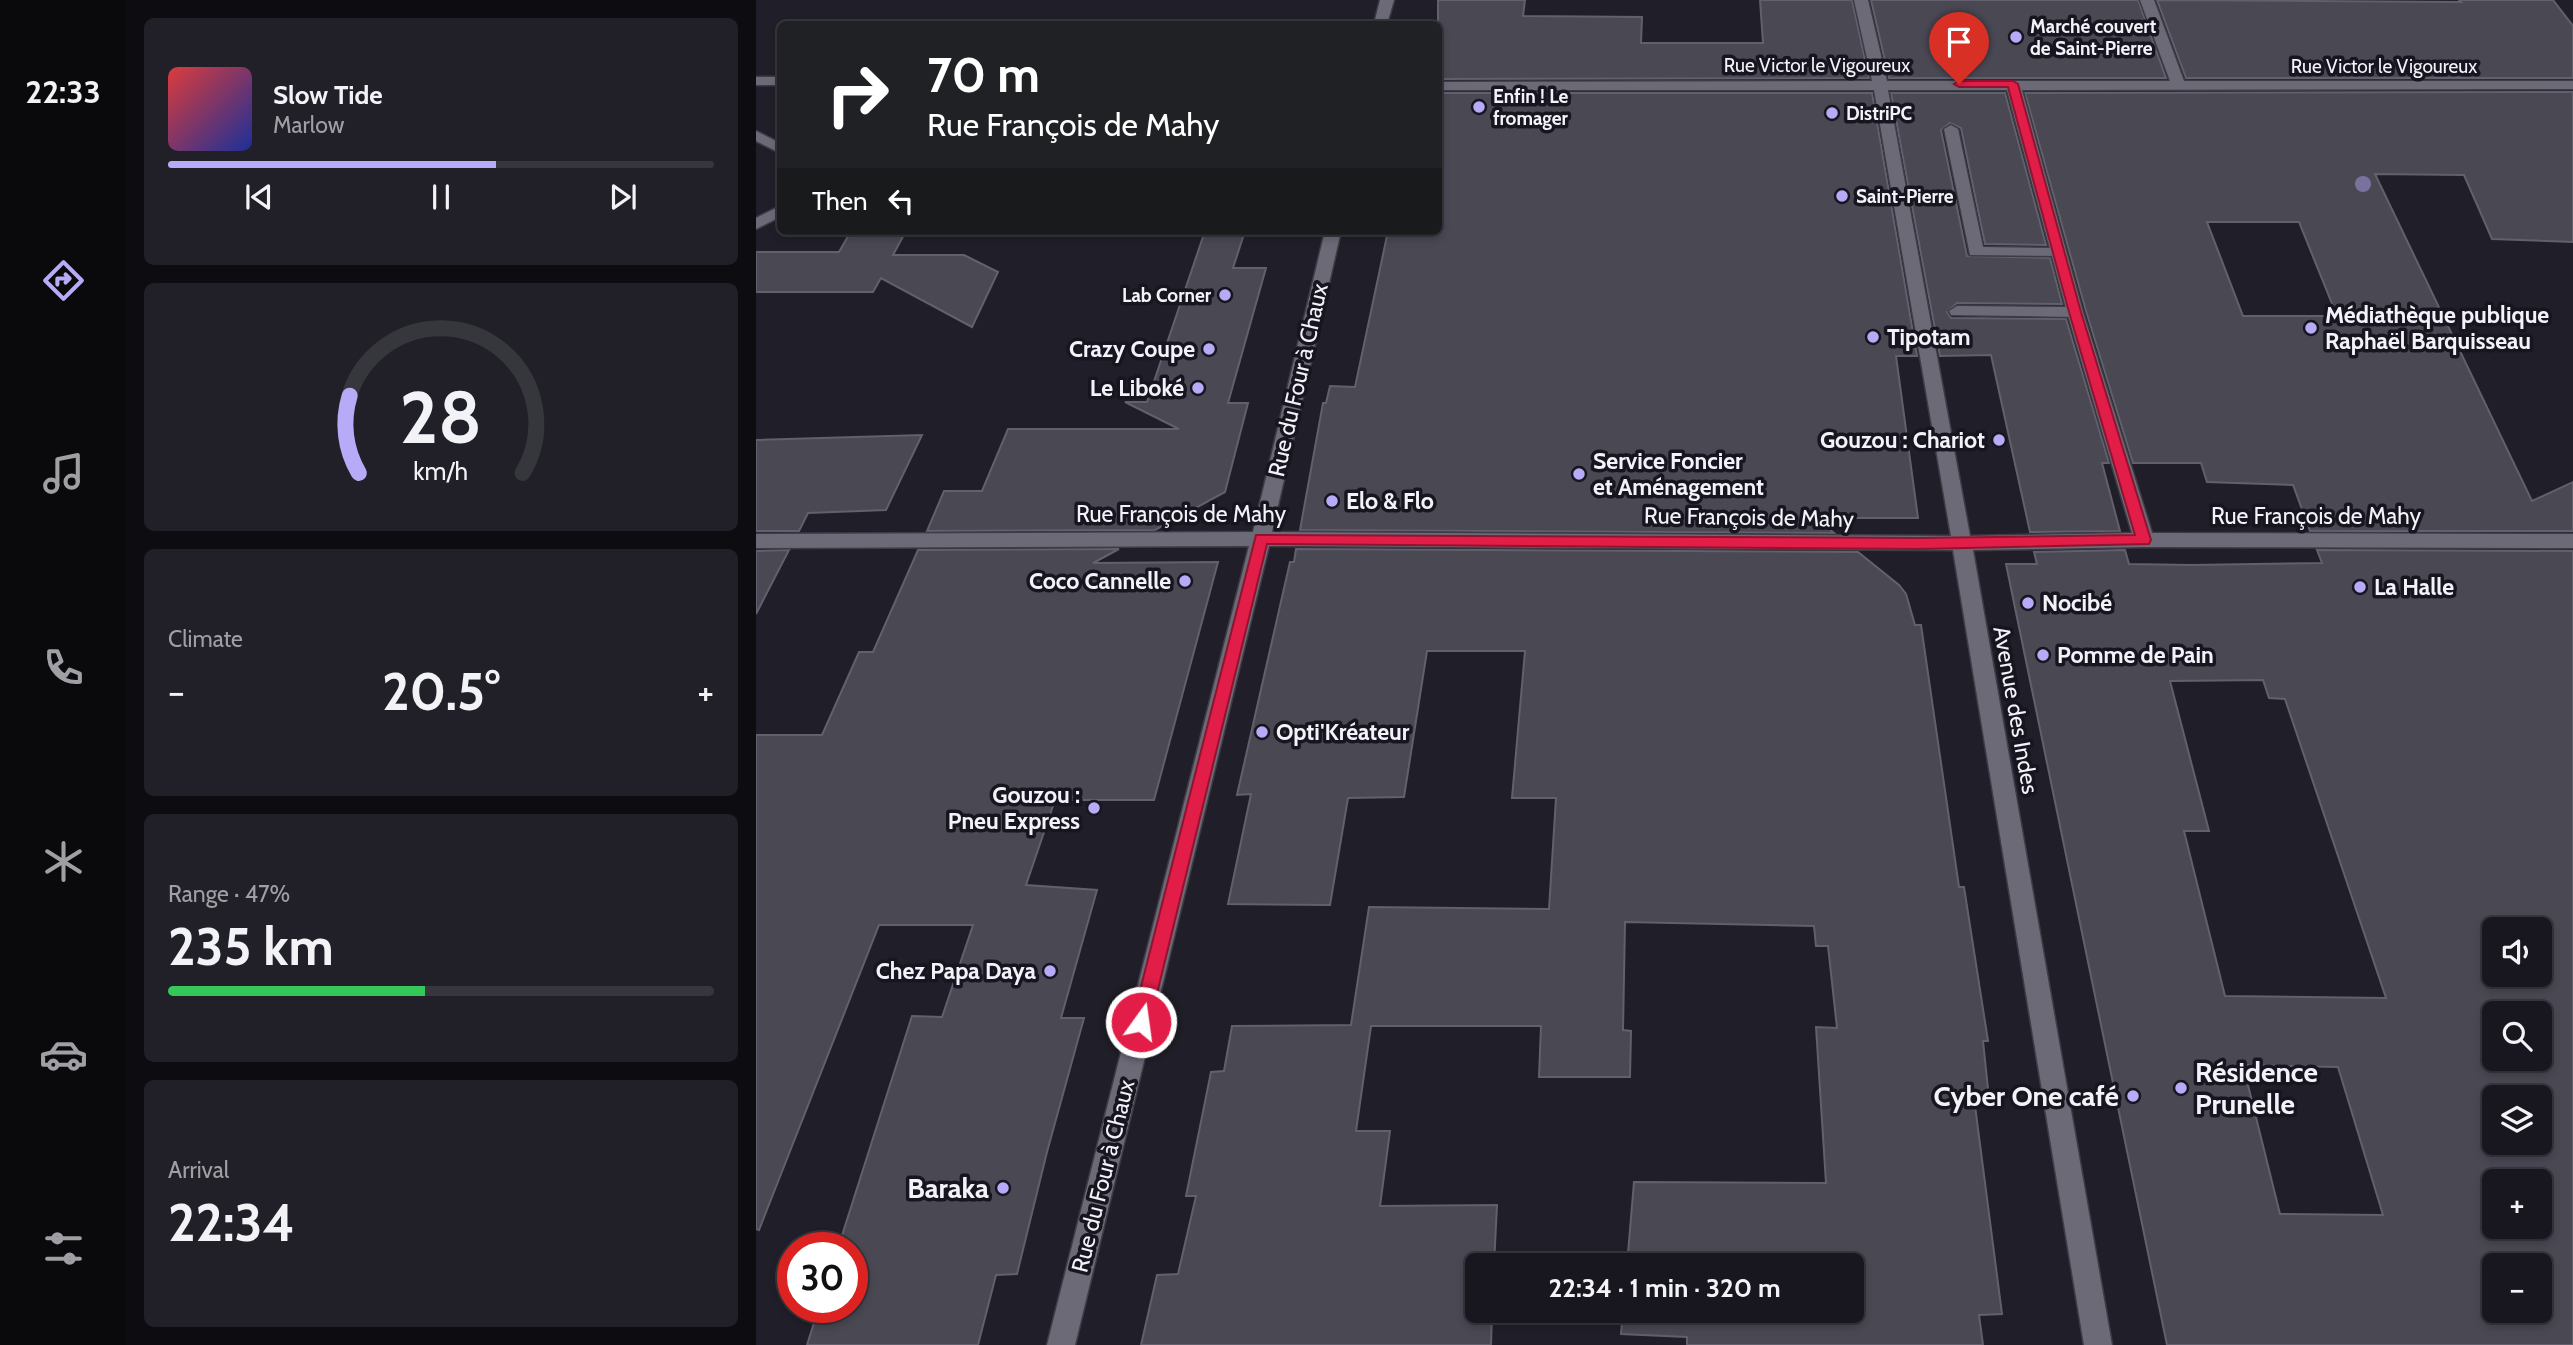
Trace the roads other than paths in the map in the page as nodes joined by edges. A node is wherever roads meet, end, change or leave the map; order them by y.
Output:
1 (1387, 0) edge
2 (1861, 0) edge
3 (2147, 0) edge
4 (1382, 21) edge
5 (756, 81) edge
6 (777, 81) edge
7 (1879, 84) junction
8 (2013, 84) junction
9 (2178, 84) junction
10 (2573, 85) edge
11 (1442, 86) edge
12 (1951, 129) dead end
13 (756, 135) edge
14 (777, 147) edge
15 (777, 213) edge
16 (756, 224) edge
17 (1332, 235) edge
18 (2059, 253) junction
19 (1957, 311) dead end
20 (2075, 312) junction
21 (1261, 539) junction
22 (2144, 540) junction
23 (756, 541) edge
24 (2573, 541) edge
25 (1961, 543) junction
26 (1061, 1345) edge
27 (2098, 1345) edge

1 - 4 street
2 - 7 street, Avenue des Indes
3 - 9 street
5 - 6 street
7 - 8 street, Rue Victor le Vigoureux
7 - 11 street, Rue Victor le Vigoureux
7 - 25 street, Avenue des Indes
8 - 9 street, Rue Victor le Vigoureux
8 - 18 street
9 - 10 street, Rue Victor le Vigoureux
12 - 18 street
13 - 14 street
15 - 16 street
17 - 21 street, Rue du Four à Chaux
18 - 20 street
19 - 20 street
20 - 22 street
21 - 23 street, Rue François de Mahy
21 - 25 street, Rue François de Mahy
21 - 26 street, Rue du Four à Chaux
22 - 24 street, Rue François de Mahy
22 - 25 street, Rue François de Mahy
25 - 27 street, Avenue des Indes

